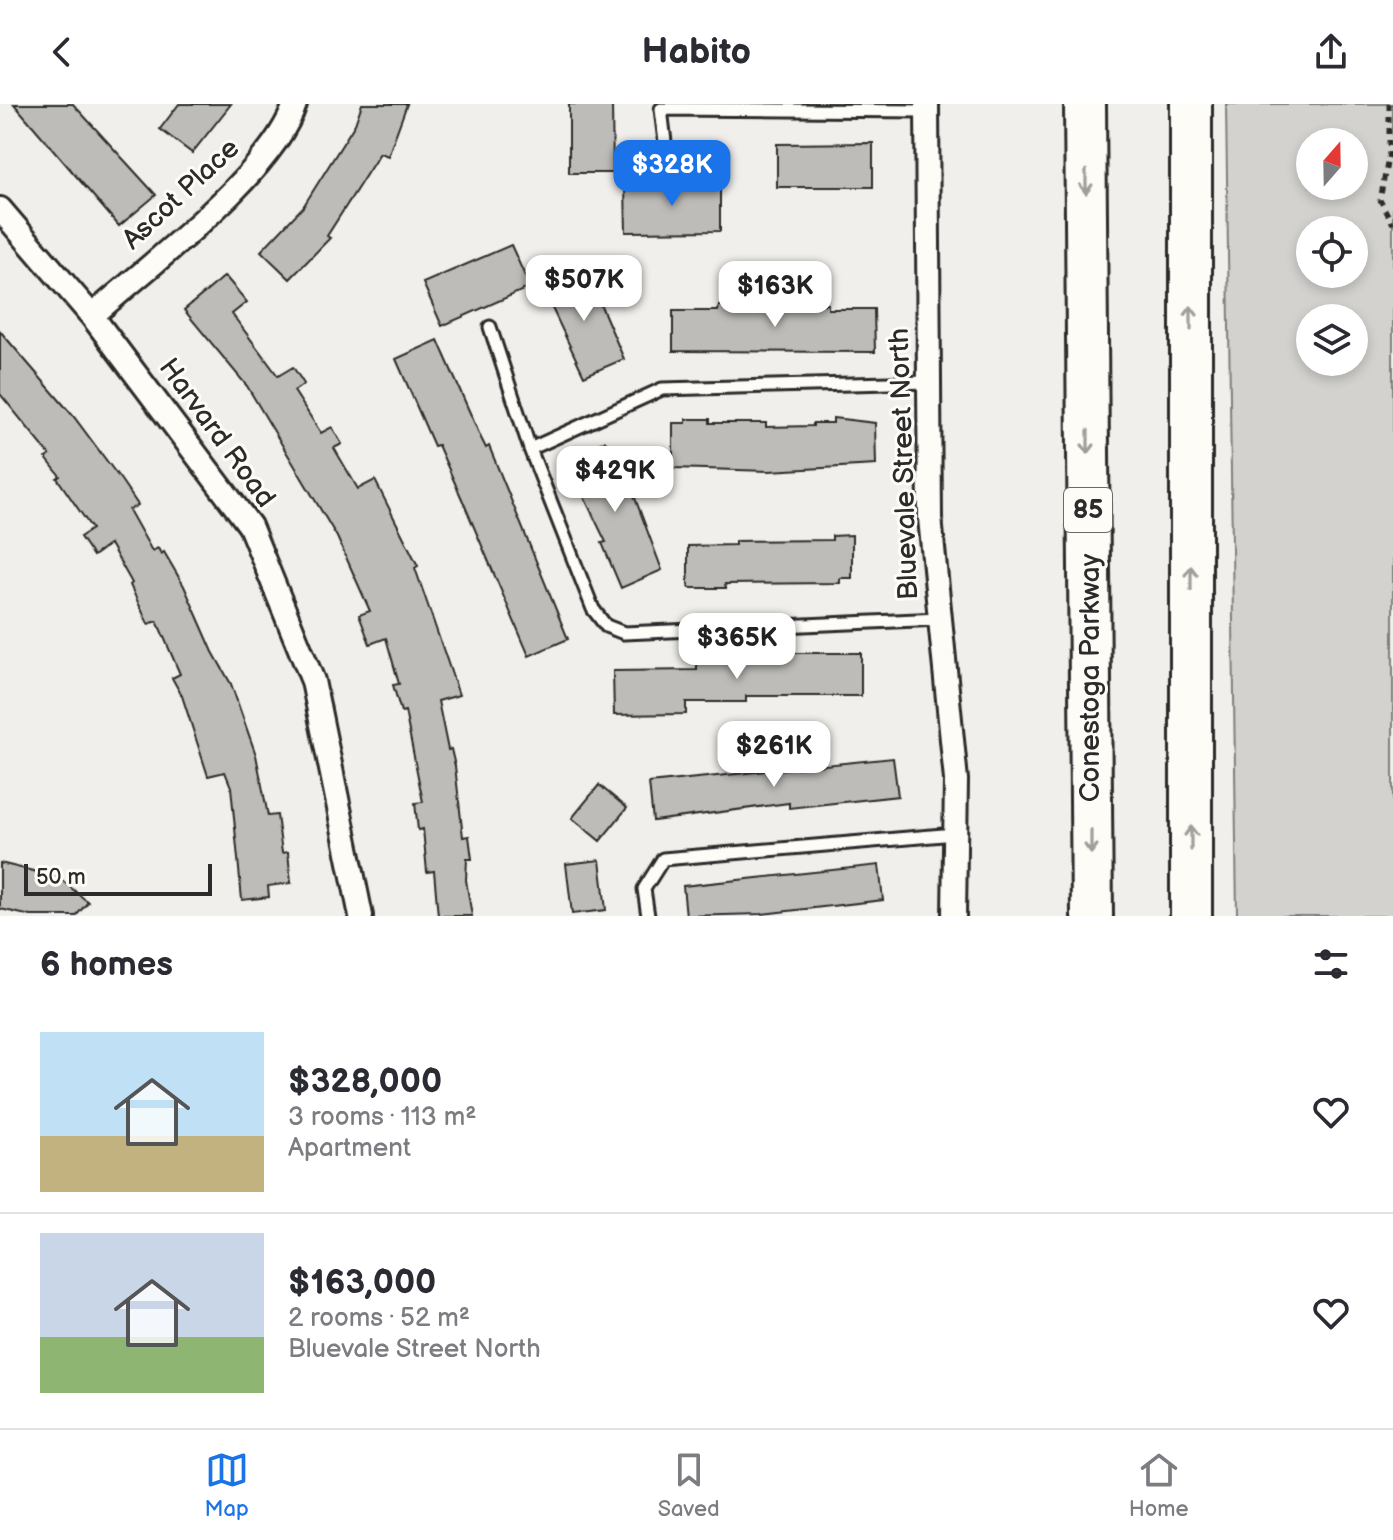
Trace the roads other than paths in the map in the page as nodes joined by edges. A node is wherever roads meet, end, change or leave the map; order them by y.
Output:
1 (295, 104) edge
2 (1085, 104) edge
3 (1191, 104) edge
4 (927, 108) edge
5 (665, 142) dead end
6 (0, 209) edge
7 (92, 316) junction
8 (490, 327) dead end
9 (929, 382) junction
10 (530, 449) junction
11 (940, 619) junction
12 (955, 834) junction
13 (361, 916) edge
14 (648, 916) edge
15 (954, 916) edge
16 (1092, 916) edge
17 (1191, 916) edge

1 - 7 street, Ascot Place
2 -> 16 highway, Conestoga Parkway / 85
17 -> 3 highway
4 - 5 lane
4 - 9 street, Bluevale Street North
6 - 7 street, Harvard Road
7 - 13 street, Harvard Road
8 - 10 lane
9 - 10 lane
9 - 11 street, Bluevale Street North
10 - 11 lane
11 - 12 street, Bluevale Street North
12 - 14 lane
12 - 15 street, Bluevale Street North

